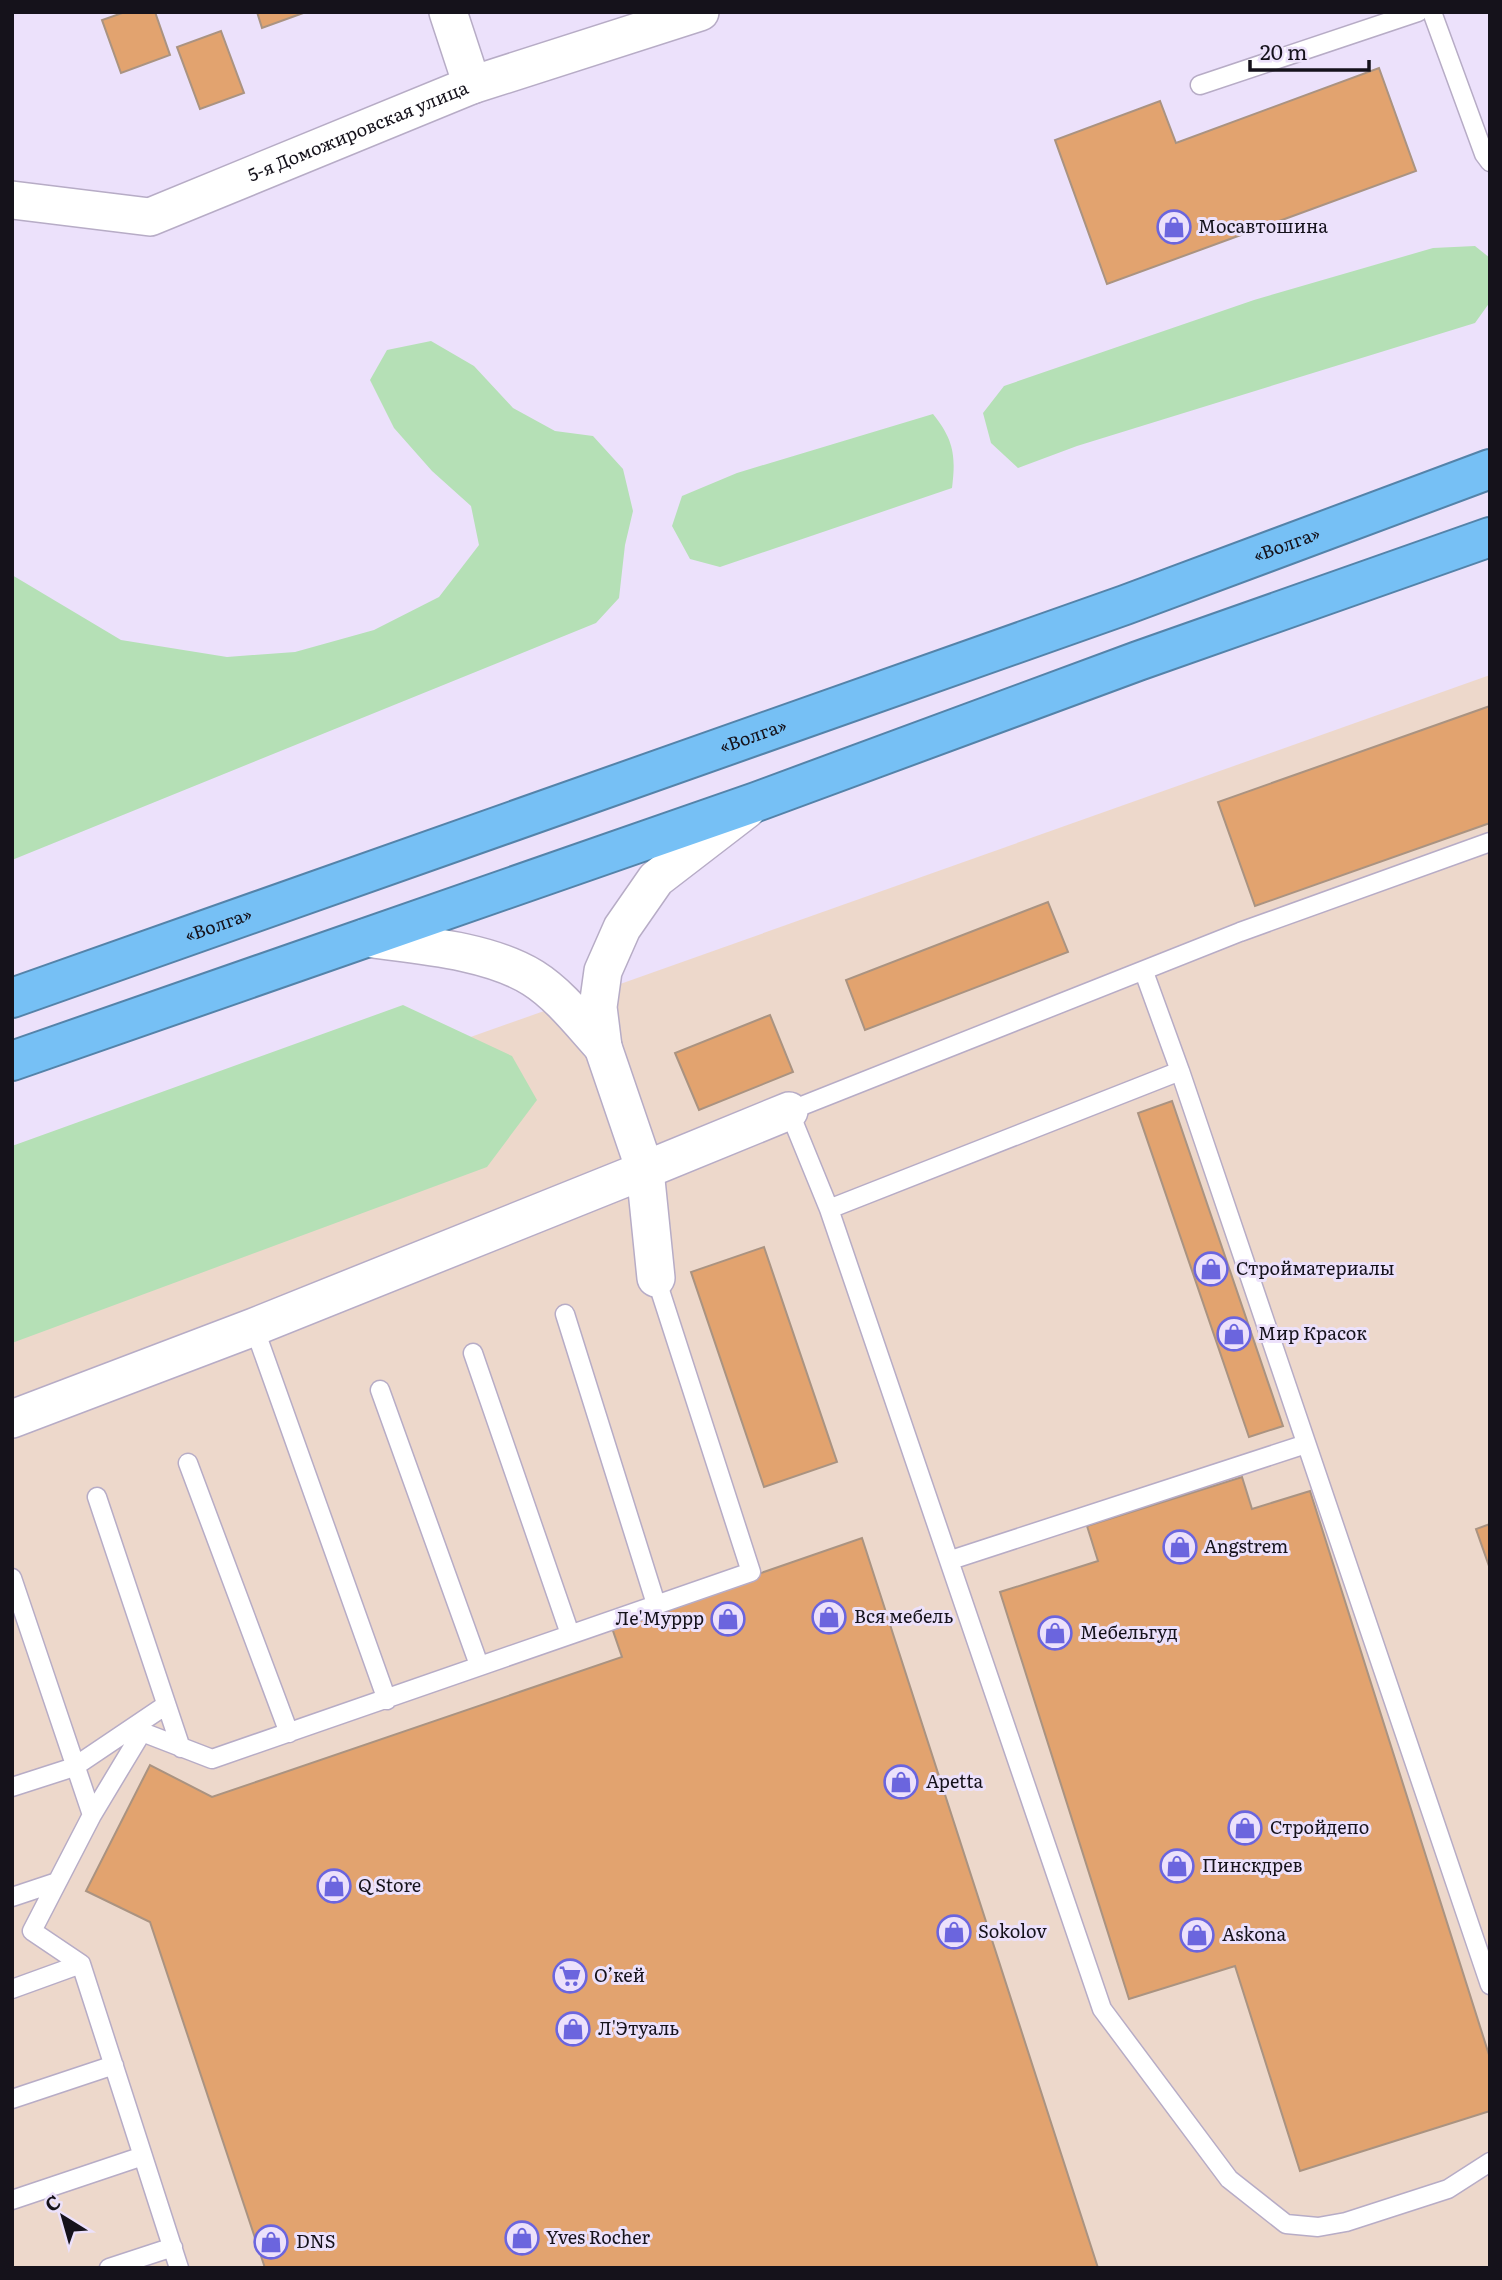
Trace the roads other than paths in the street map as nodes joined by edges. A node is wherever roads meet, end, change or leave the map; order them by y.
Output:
1 (448, 12) edge
2 (700, 12) edge
3 (1418, 12) edge
4 (1432, 12) edge
5 (472, 85) junction
6 (1200, 85) dead end
7 (1490, 162) edge
8 (12, 200) edge
9 (1490, 469) edge
10 (1490, 537) edge
11 (756, 802) junction
12 (1490, 842) edge
13 (365, 937) junction
14 (1144, 972) junction
15 (12, 998) edge
16 (603, 1047) junction
17 (12, 1060) edge
18 (1180, 1071) junction
19 (789, 1111) junction
20 (645, 1170) junction
21 (829, 1209) junction
22 (656, 1278) joint
23 (565, 1314) dead end
24 (254, 1327) junction
25 (473, 1353) dead end
26 (380, 1390) dead end
27 (12, 1419) edge
28 (1307, 1444) junction
29 (188, 1463) dead end
30 (97, 1497) dead end
31 (951, 1560) junction
32 (12, 1578) edge
33 (656, 1604) junction
34 (570, 1634) junction
35 (479, 1665) junction
36 (387, 1700) junction
37 (166, 1705) junction
38 (289, 1732) junction
39 (181, 1748) junction
40 (74, 1767) junction
41 (12, 1787) edge
42 (92, 1815) junction
43 (57, 1882) junction
44 (12, 1897) edge
45 (81, 1964) junction
46 (1490, 1985) edge
47 (12, 1989) edge
48 (114, 2065) junction
49 (12, 2099) edge
50 (143, 2156) junction
51 (1490, 2162) edge
52 (12, 2200) edge
53 (173, 2247) junction
54 (109, 2268) edge
55 (180, 2268) edge

1 - 5 street
2 - 5 street, 5-я Доможировская улица
3 - 6 lane
4 - 7 lane
5 - 8 street, 5-я Доможировская улица
9 - 15 highway, «Волга»
10 - 11 highway
11 - 13 highway
11 - 16 street
12 - 14 lane
13 - 16 street
13 - 17 highway
14 - 18 lane
14 - 19 lane
16 - 20 street
18 - 21 lane
18 - 28 lane
19 - 20 street
19 - 21 lane
20 - 22 street
20 - 24 street
21 - 31 lane
22 - 33 lane
23 - 33 lane
24 - 27 street
24 - 36 lane
25 - 34 lane
26 - 35 lane
28 - 31 lane
28 - 46 lane
29 - 38 lane
30 - 37 lane
31 - 51 lane
32 - 40 lane
33 - 34 lane
34 - 35 lane
35 - 36 lane
36 - 38 lane
37 - 39 lane
37 - 40 lane
38 - 39 lane
39 - 42 lane
40 - 41 lane
40 - 42 lane
42 - 43 lane
43 - 44 lane
43 - 45 lane
45 - 47 lane
45 - 48 lane
48 - 49 lane
48 - 50 lane
50 - 52 lane
50 - 53 lane
53 - 54 lane
53 - 55 lane

